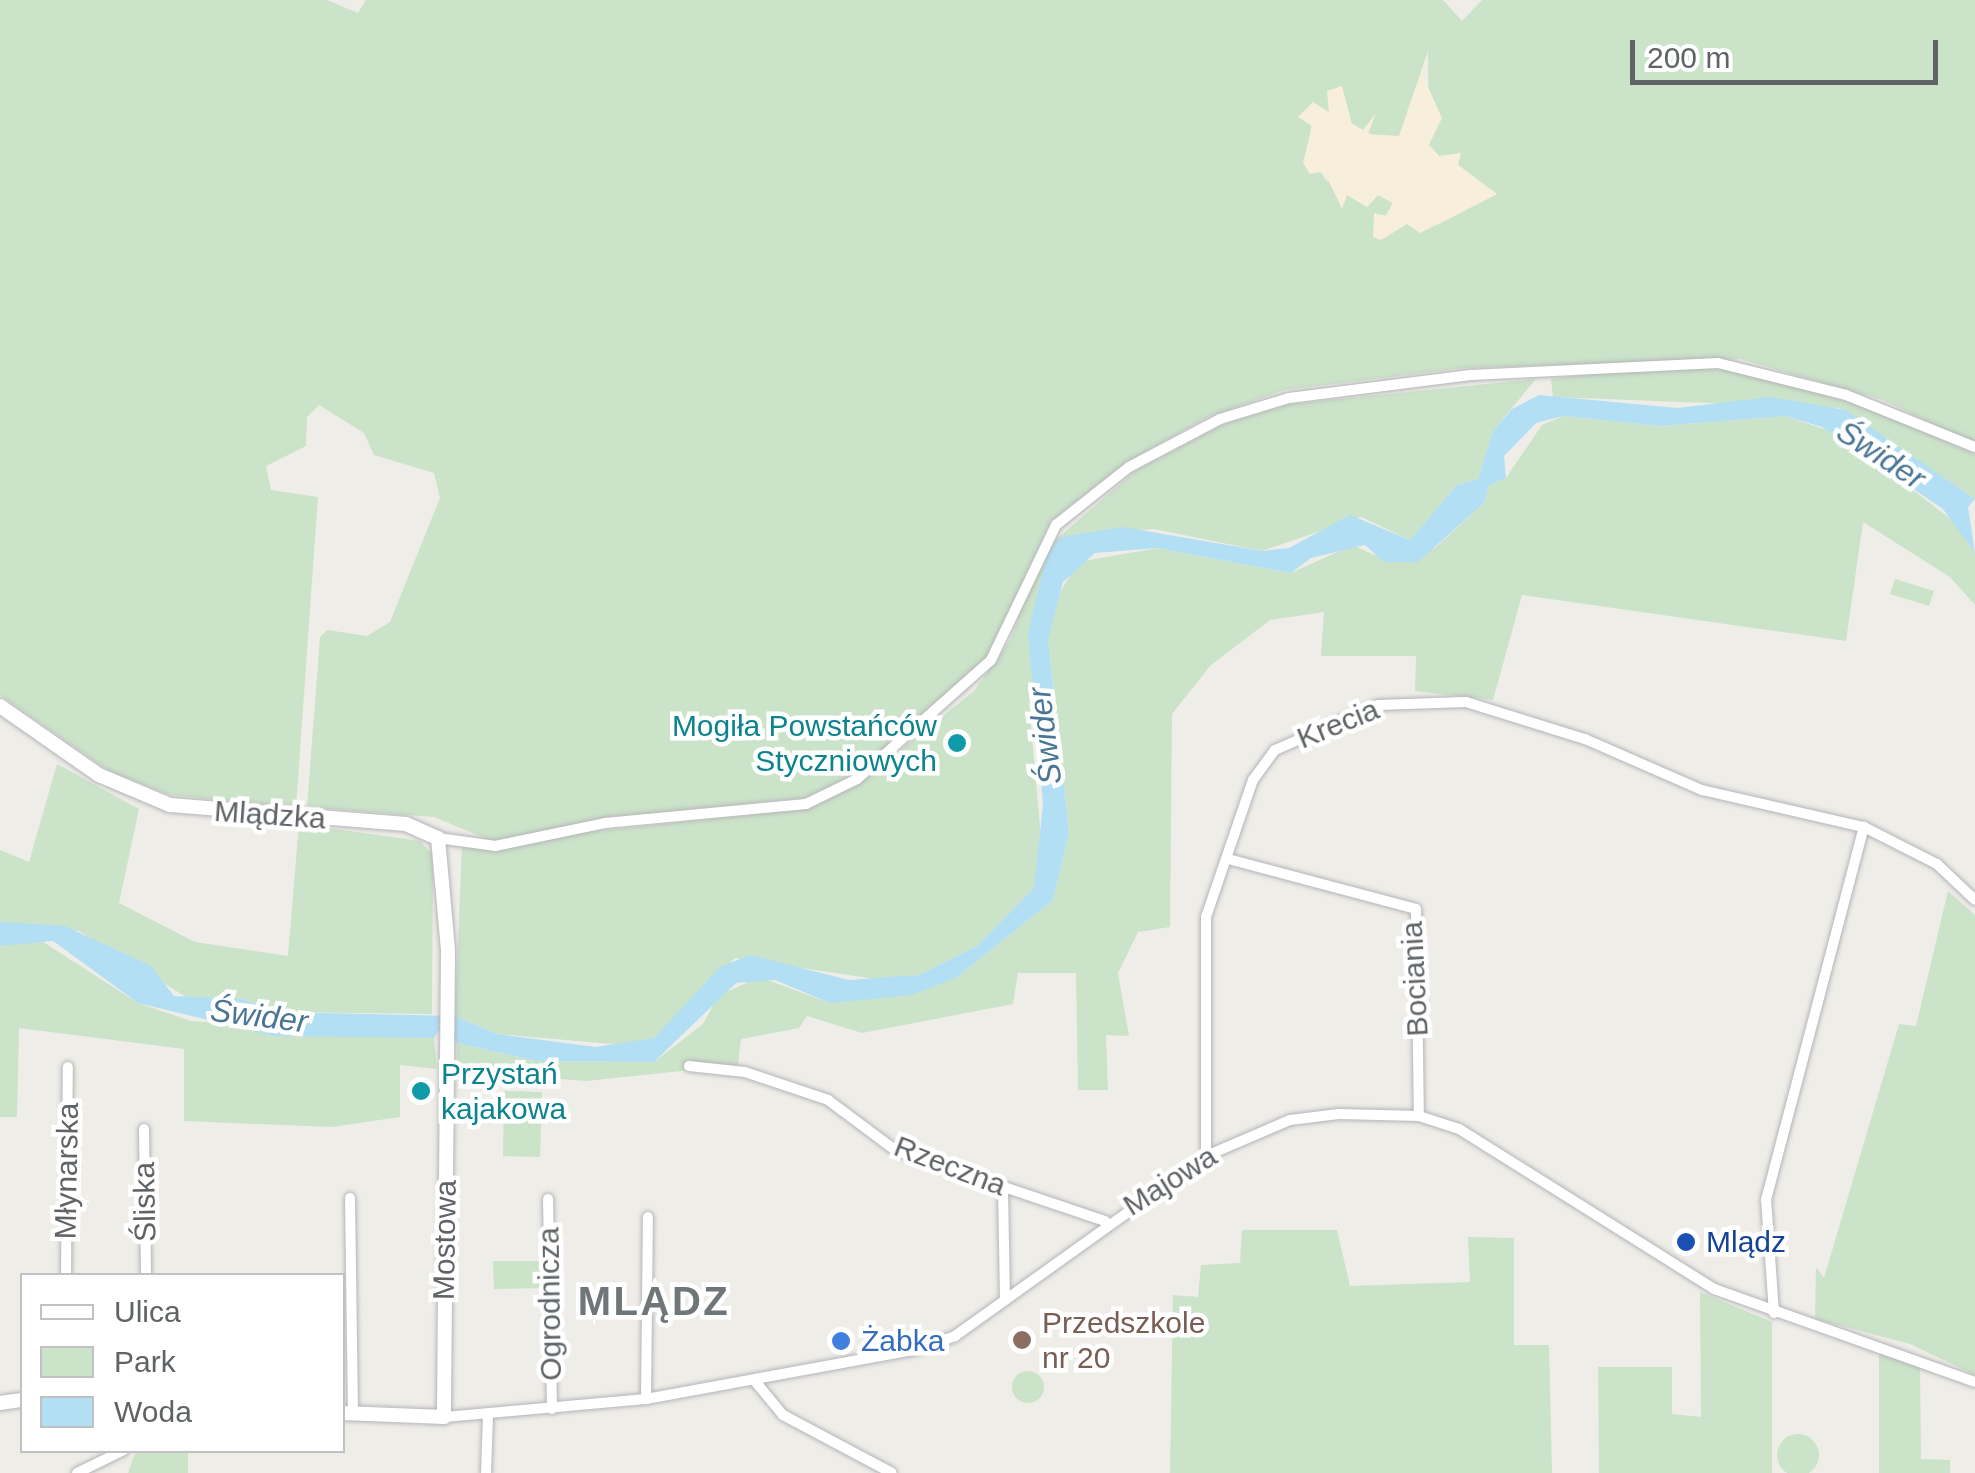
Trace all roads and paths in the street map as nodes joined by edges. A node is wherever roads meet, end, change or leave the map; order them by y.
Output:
1 (1975, 447) edge
2 (0, 706) edge
3 (1864, 827) junction
4 (438, 838) junction
5 (1232, 860) junction
6 (1975, 900) edge
7 (689, 1066) dead end
8 (68, 1067) dead end
9 (1420, 1116) junction
10 (144, 1128) dead end
11 (1206, 1156) junction
12 (1003, 1188) junction
13 (350, 1198) dead end
14 (548, 1199) dead end
15 (648, 1217) dead end
16 (1105, 1221) junction
17 (66, 1273) edge
18 (146, 1273) edge
19 (1005, 1300) junction
20 (1774, 1313) junction
21 (754, 1380) junction
22 (1975, 1382) edge
23 (646, 1399) junction
24 (552, 1409) junction
25 (348, 1414) edge
26 (488, 1415) junction
27 (444, 1417) junction
28 (118, 1453) edge
29 (76, 1473) edge
30 (486, 1473) edge
31 (892, 1473) edge

1 - 4 street
2 - 4 street, Mlądzka
3 - 5 street, Krecia
3 - 6 street, Krecia
3 - 20 street
4 - 27 street, Mostowa
5 - 9 street, Bociania
5 - 11 street, Krecia
7 - 12 street, Rzeczna
8 - 17 street, Młynarska
9 - 11 street, Majowa
9 - 20 street, Majowa
10 - 18 street, Śliska
11 - 16 street, Majowa
12 - 16 street, Rzeczna
12 - 19 street
13 - 25 street
14 - 24 street, Ogrodnicza
15 - 23 street
16 - 19 street, Majowa
19 - 21 street, Majowa
20 - 22 street, Majowa
21 - 23 street, Majowa
21 - 31 street
23 - 24 street, Majowa
24 - 26 street, Majowa
25 - 27 street, Majowa
26 - 27 street, Majowa
26 - 30 street
28 - 29 street

